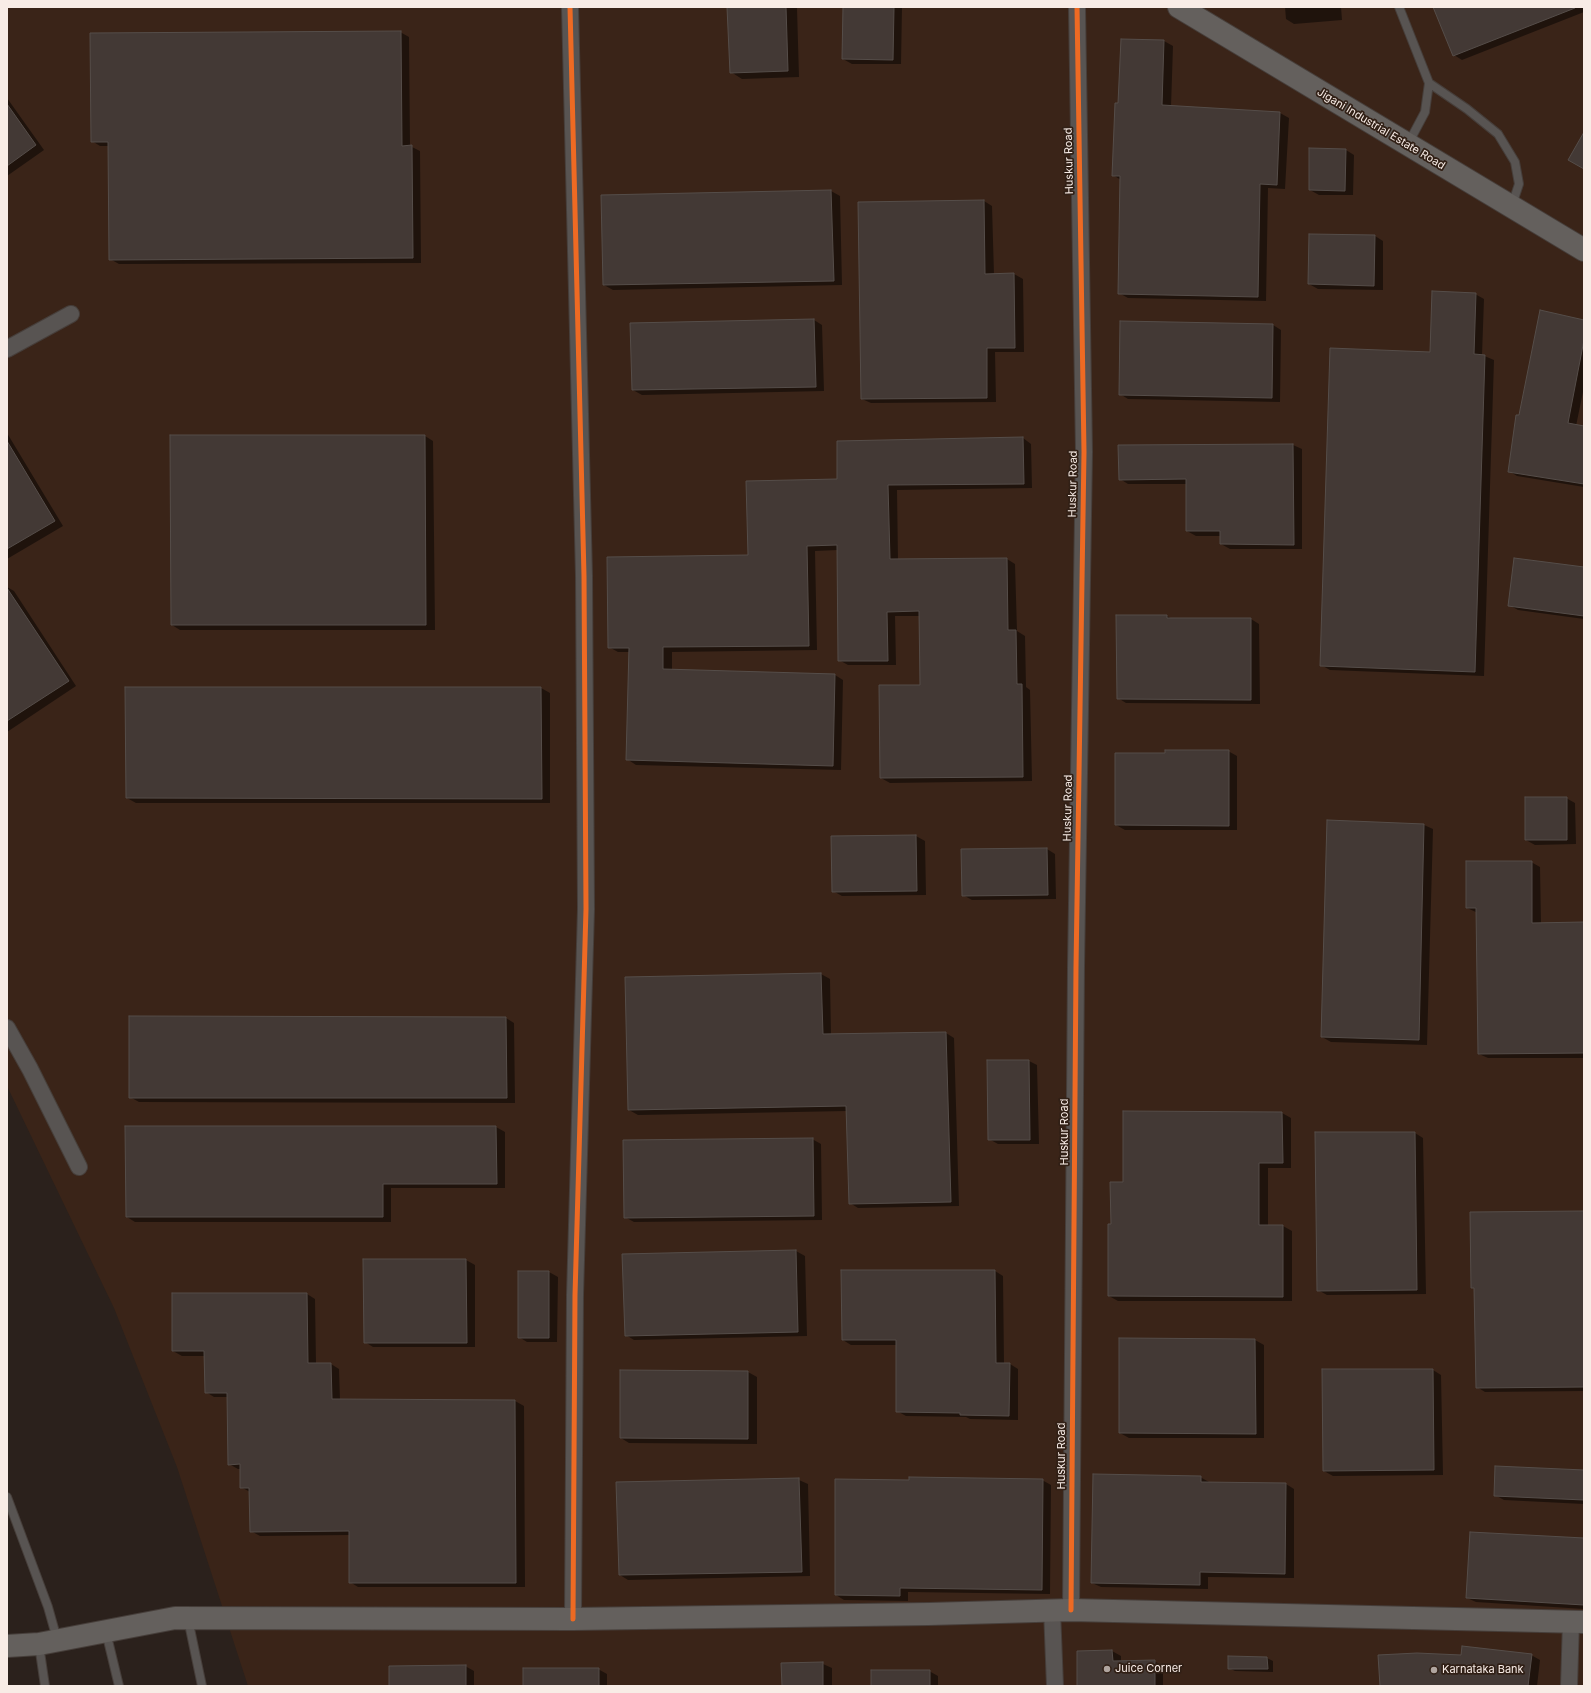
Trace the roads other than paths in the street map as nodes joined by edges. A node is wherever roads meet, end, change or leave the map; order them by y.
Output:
1 (570, 7) edge
2 (1077, 7) edge
3 (1179, 7) edge
4 (1400, 7) edge
5 (1429, 83) junction
6 (1408, 145) junction
7 (1512, 207) junction
8 (1584, 250) edge
9 (71, 314) dead end
10 (7, 349) edge
11 (7, 1028) edge
12 (79, 1167) dead end
13 (7, 1497) edge
14 (1062, 1610) junction
15 (188, 1619) junction
16 (573, 1619) junction
17 (1578, 1622) edge
18 (106, 1631) junction
19 (48, 1642) junction
20 (7, 1646) edge
21 (45, 1686) edge
22 (118, 1686) edge
23 (202, 1686) edge
24 (1055, 1686) edge
25 (1569, 1686) edge

1 - 16 street
2 - 14 street, Huskur Road
3 - 6 street, Jigani Industrial Estate Road
4 - 5 lane
5 - 6 lane
5 - 7 lane
6 - 7 street, Jigani Industrial Estate Road
7 - 8 street, Jigani Industrial Estate Road
9 - 10 street
11 - 12 street
13 - 19 lane
14 - 16 street
14 - 17 street
14 - 24 street, Huskur Road
15 - 16 street
15 - 18 street
15 - 23 lane
17 - 25 street
18 - 19 street
18 - 22 lane
19 - 20 street
19 - 21 lane

